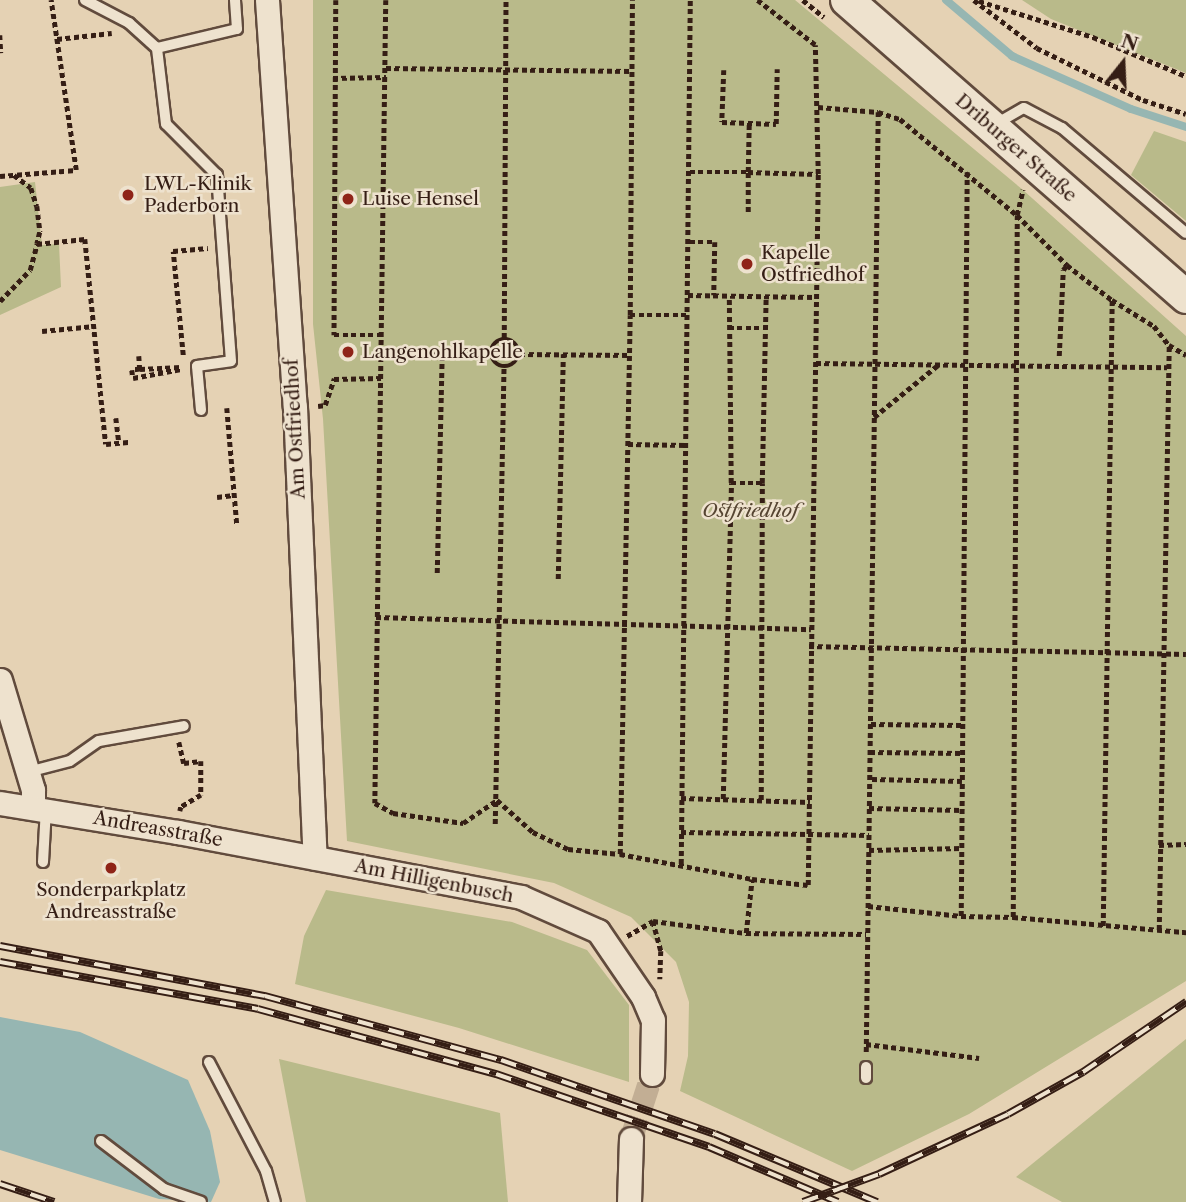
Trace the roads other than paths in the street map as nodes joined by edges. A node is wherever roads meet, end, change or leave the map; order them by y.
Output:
1 (85, 0) edge
2 (235, 0) edge
3 (267, 0) edge
4 (847, 0) edge
5 (157, 48) junction
6 (992, 127) junction
7 (1186, 233) edge
8 (1186, 297) edge
9 (201, 410) dead end
10 (0, 680) edge
11 (184, 726) dead end
12 (27, 772) junction
13 (0, 803) edge
14 (40, 808) junction
15 (315, 858) junction
16 (43, 862) dead end
17 (209, 1062) dead end
18 (652, 1074) tunnel mouth
19 (631, 1139) tunnel mouth
20 (101, 1141) dead end
21 (201, 1202) edge
22 (275, 1202) edge
23 (629, 1202) edge

1 - 5 lane
2 - 5 lane
3 - 15 street, Am Ostfriedhof
4 - 6 main road, Driburger Straße
5 - 9 lane
6 - 7 lane
6 - 8 main road, Driburger Straße
10 - 12 street
11 - 12 lane
12 - 14 street
13 - 14 street, Andreasstraße
14 - 15 street, Andreasstraße
14 - 16 lane
15 - 18 street, Am Hilligenbusch
17 - 22 lane
19 - 23 street
20 - 21 lane

